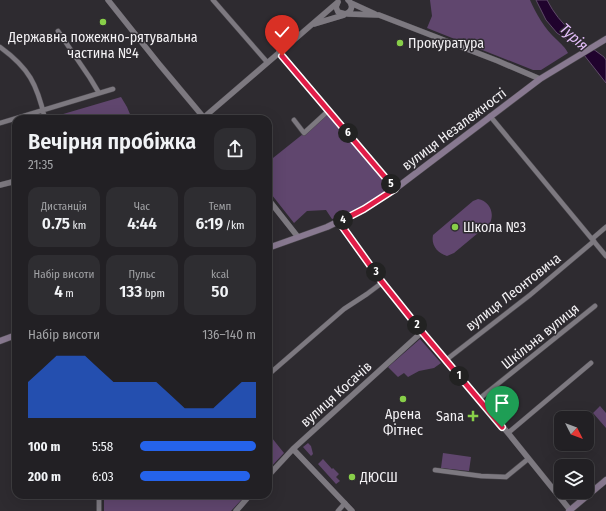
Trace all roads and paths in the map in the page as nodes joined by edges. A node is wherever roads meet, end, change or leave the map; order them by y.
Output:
1 (108, 0) edge
2 (213, 0) edge
3 (339, 1) edge
4 (350, 1) edge
5 (346, 14) junction
6 (379, 15) junction
7 (311, 25) junction
8 (58, 31) dead end
9 (606, 39) edge
10 (0, 47) edge
11 (279, 52) junction
12 (267, 62) junction
13 (540, 79) junction
14 (113, 89) dead end
15 (99, 93) junction
16 (43, 111) junction
17 (328, 111) junction
18 (29, 115) edge
19 (44, 115) edge
20 (200, 115) edge
21 (207, 115) edge
22 (490, 116) junction
23 (12, 120) edge
24 (294, 120) dead end
25 (0, 123) edge
26 (12, 182) edge
27 (0, 185) edge
28 (395, 189) junction
29 (272, 204) edge
30 (339, 222) junction
31 (606, 227) edge
32 (298, 237) junction
33 (593, 240) junction
34 (272, 247) edge
35 (606, 256) edge
36 (382, 282) junction
37 (596, 306) dead end
38 (422, 332) junction
39 (12, 336) edge
40 (0, 341) edge
41 (446, 360) junction
42 (591, 363) dead end
43 (272, 372) edge
44 (479, 400) junction
45 (508, 433) junction
46 (293, 449) junction
47 (528, 460) junction
48 (435, 470) dead end
49 (272, 472) edge
50 (606, 480) edge
51 (99, 499) edge
52 (246, 499) edge
53 (344, 503) junction
54 (99, 511) edge
55 (236, 511) edge
56 (338, 511) edge
57 (352, 511) edge
58 (569, 511) edge

1 - 20 street
2 - 12 street
3 - 5 street
3 - 7 street
4 - 5 street
4 - 6 street
5 - 6 street
5 - 7 street
6 - 13 street
7 - 11 street
8 - 15 street
9 - 13 main road, вулиця Незалежності
10 - 16 street
11 - 12 street
11 - 17 street
12 - 21 street
13 - 22 main road, вулиця Незалежності
14 - 15 street
15 - 16 street
16 - 18 street
16 - 19 street
17 - 24 street
17 - 28 street
22 - 28 main road, вулиця Незалежності
22 - 33 street
23 - 25 street
26 - 27 street
28 - 30 main road, вулиця Незалежності
29 - 32 street
30 - 32 main road, вулиця Незалежності
30 - 36 street
31 - 33 street, вулиця Леонтовича
32 - 34 main road, вулиця Незалежності
33 - 35 street
33 - 41 street, вулиця Леонтовича
36 - 38 street
36 - 43 street
37 - 44 street, Шкільна вулиця
38 - 41 street
38 - 46 street, вулиця Косачів
39 - 40 main road
41 - 44 street
42 - 45 street
44 - 45 street
45 - 47 street
46 - 49 street, вулиця Косачів
46 - 53 street
47 - 48 street
47 - 58 street
50 - 58 main road
51 - 54 street
52 - 55 street
53 - 56 street
53 - 57 street

